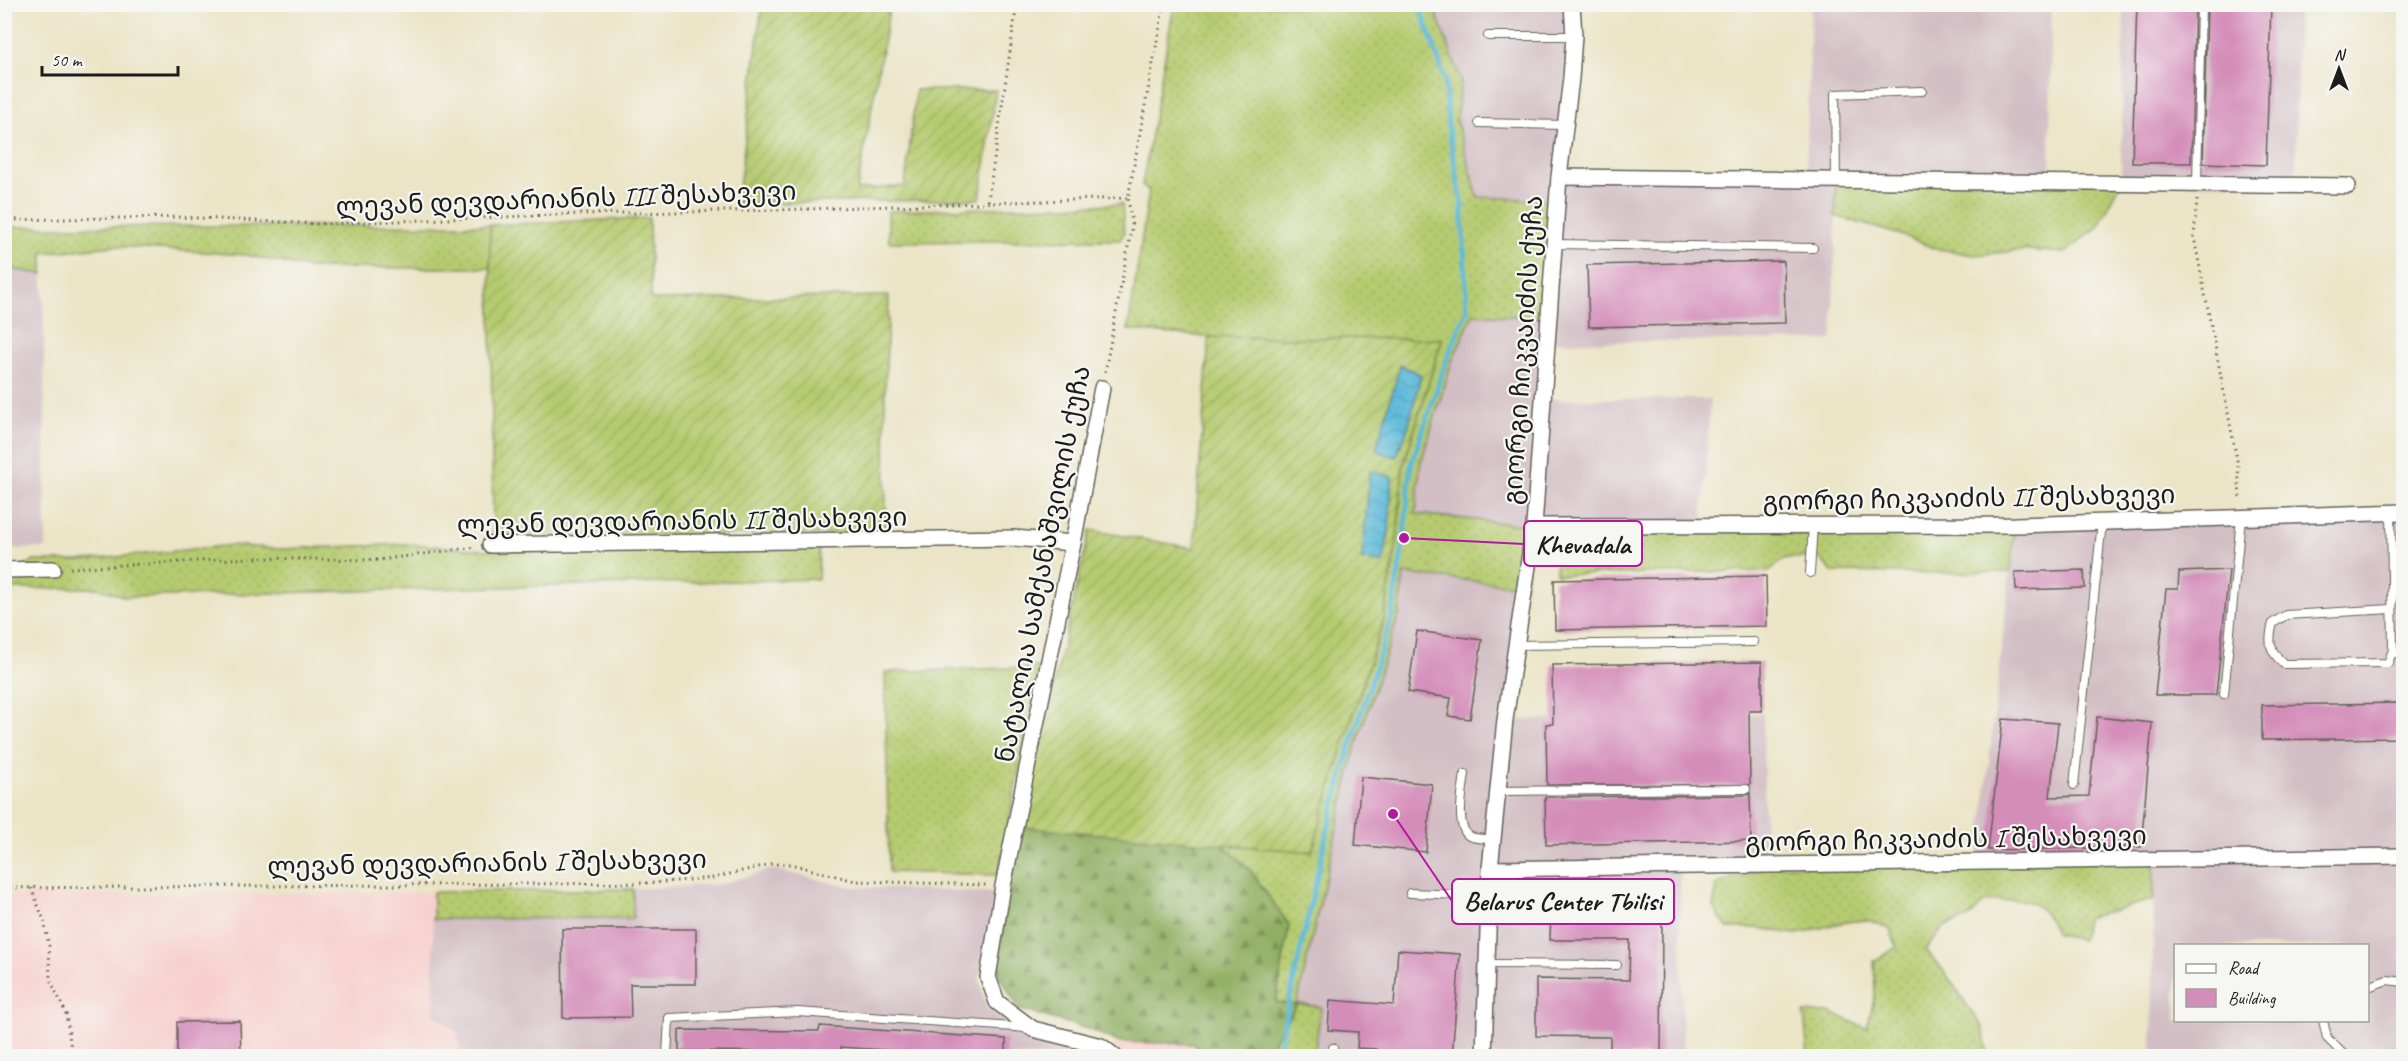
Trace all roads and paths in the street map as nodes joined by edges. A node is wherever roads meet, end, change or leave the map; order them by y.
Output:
1 (1017, 4) edge
2 (1164, 4) edge
3 (1572, 4) edge
4 (2201, 4) edge
5 (1488, 36) dead end
6 (1574, 36) junction
7 (1922, 91) dead end
8 (1479, 123) dead end
9 (1565, 125) junction
10 (1559, 177) junction
11 (1836, 180) junction
12 (2198, 184) junction
13 (2348, 186) dead end
14 (1128, 198) junction
15 (987, 202) junction
16 (4, 220) edge
17 (1554, 244) junction
18 (1813, 248) dead end
19 (1102, 388) joint
20 (2397, 512) edge
21 (2241, 518) junction
22 (2102, 522) junction
23 (1813, 525) junction
24 (1534, 526) junction
25 (1073, 543) junction
26 (490, 545) joint
27 (53, 569) joint
28 (4, 570) edge
29 (1810, 573) dead end
30 (2392, 609) junction
31 (1754, 642) dead end
32 (1516, 645) junction
33 (2393, 650) junction
34 (2403, 659) edge
35 (2224, 694) dead end
36 (1465, 774) dead end
37 (2074, 786) dead end
38 (1746, 789) dead end
39 (1497, 791) junction
40 (1493, 839) junction
41 (2403, 856) edge
42 (1490, 869) junction
43 (1003, 886) junction
44 (4, 888) edge
45 (31, 888) junction
46 (1410, 893) dead end
47 (1489, 896) junction
48 (1486, 964) junction
49 (1617, 965) dead end
50 (2403, 982) edge
51 (2369, 986) edge
52 (2323, 1022) edge
53 (1033, 1029) junction
54 (72, 1056) edge
55 (667, 1056) edge
56 (1114, 1056) edge
57 (1484, 1056) edge
58 (2345, 1056) edge

1 - 15 path
2 - 14 path, ნატალია სამქანაშვილის ქუჩა
3 - 6 street, გიორგი ჩიკვაიძის ქუჩა
4 - 12 lane
5 - 6 lane
6 - 9 street, გიორგი ჩიკვაიძის ქუჩა
7 - 11 lane
8 - 9 lane
9 - 10 street, გიორგი ჩიკვაიძის ქუჩა
10 - 11 street
10 - 17 street, გიორგი ჩიკვაიძის ქუჩა
11 - 12 street
12 - 13 street
12 - 21 path
14 - 15 path, ლევან დევდარიანის III შესახვევი
14 - 19 path, ნატალია სამქანაშვილის ქუჩა
15 - 16 path, ლევან დევდარიანის III შესახვევი
17 - 18 lane
17 - 24 street, გიორგი ჩიკვაიძის ქუჩა
19 - 25 street, ნატალია სამქანაშვილის ქუჩა
20 - 21 street, გიორგი ჩიკვაიძის II შესახვევი
20 - 30 lane
21 - 22 street, გიორგი ჩიკვაიძის II შესახვევი
21 - 35 lane
22 - 23 street, გიორგი ჩიკვაიძის II შესახვევი
22 - 37 lane
23 - 24 street, გიორგი ჩიკვაიძის II შესახვევი
23 - 29 lane
24 - 32 street, გიორგი ჩიკვაიძის ქუჩა
25 - 26 street, ლევან დევდარიანის II შესახვევი
25 - 43 street, ნატალია სამქანაშვილის ქუჩა
26 - 27 path, ლევან დევდარიანის II შესახვევი
27 - 28 street
30 - 33 lane
30 - 33 lane
31 - 32 lane
32 - 39 street, გიორგი ჩიკვაიძის ქუჩა
33 - 34 lane
36 - 40 lane
38 - 39 lane
39 - 40 street, გიორგი ჩიკვაიძის ქუჩა
40 - 42 street, გიორგი ჩიკვაიძის ქუჩა
41 - 42 street, გიორგი ჩიკვაიძის I შესახვევი
42 - 47 street, გიორგი ჩიკვაიძის ქუჩა
43 - 45 path, ლევან დევდარიანის I შესახვევი
43 - 53 street, ნატალია სამქანაშვილის ქუჩა
44 - 45 path, ლევან დევდარიანის I შესახვევი
45 - 54 path
46 - 47 lane
47 - 48 street, გიორგი ჩიკვაიძის ქუჩა
48 - 49 lane
48 - 57 street, გიორგი ჩიკვაიძის ქუჩა
50 - 51 lane
52 - 58 lane
53 - 55 lane
53 - 56 street, ნატალია სამქანაშვილის ქუჩა

